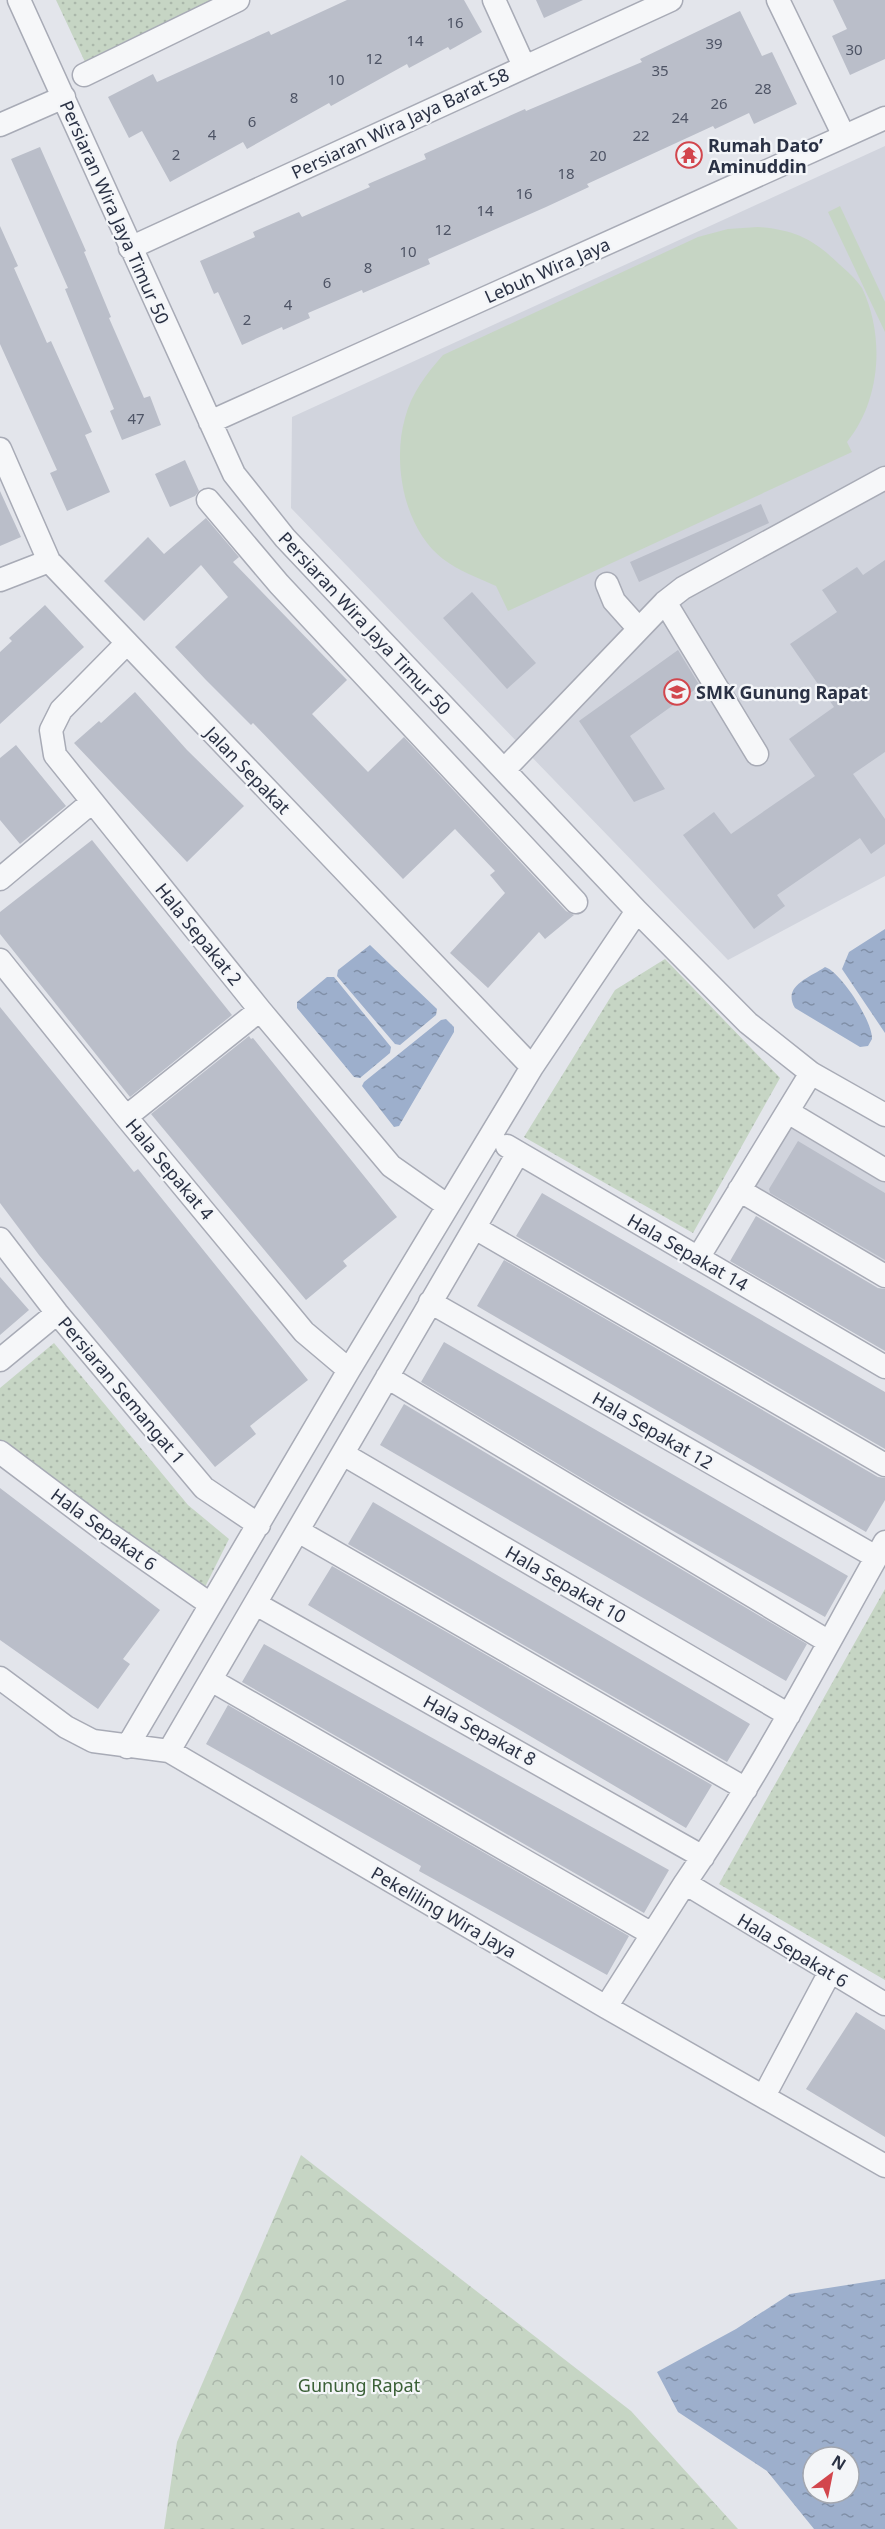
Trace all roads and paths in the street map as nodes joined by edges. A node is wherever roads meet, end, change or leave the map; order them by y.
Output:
1 (19, 0) edge
2 (238, 0) edge
3 (494, 0) edge
4 (671, 0) edge
5 (778, 0) edge
6 (524, 66) junction
7 (84, 75) dead end
8 (64, 97) junction
9 (885, 118) edge
10 (0, 125) edge
11 (844, 136) junction
12 (130, 248) junction
13 (210, 422) junction
14 (0, 448) edge
15 (885, 478) edge
16 (208, 500) dead end
17 (305, 559) junction
18 (49, 561) junction
19 (0, 580) edge
20 (279, 584) junction
21 (607, 584) dead end
22 (665, 602) junction
23 (639, 629) junction
24 (127, 643) junction
25 (401, 661) junction
26 (376, 687) junction
27 (757, 754) dead end
28 (504, 770) junction
29 (92, 802) junction
30 (0, 879) edge
31 (576, 902) dead end
32 (637, 911) junction
33 (0, 960) edge
34 (260, 1010) junction
35 (532, 1067) junction
36 (811, 1073) junction
37 (788, 1112) junction
38 (885, 1114) edge
39 (126, 1117) junction
40 (490, 1136) junction
41 (518, 1152) junction
42 (885, 1170) edge
43 (739, 1190) junction
44 (447, 1206) junction
45 (475, 1228) junction
46 (0, 1239) edge
47 (698, 1258) junction
48 (885, 1276) edge
49 (430, 1302) junction
50 (57, 1313) junction
51 (0, 1360) edge
52 (885, 1367) edge
53 (349, 1370) junction
54 (387, 1377) junction
55 (0, 1452) edge
56 (343, 1454) junction
57 (885, 1465) edge
58 (259, 1525) junction
59 (298, 1531) junction
60 (881, 1550) edge
61 (210, 1604) junction
62 (256, 1604) junction
63 (829, 1642) junction
64 (0, 1678) edge
65 (211, 1680) junction
66 (789, 1715) junction
67 (127, 1747) junction
68 (169, 1751) junction
69 (746, 1789) junction
70 (703, 1857) junction
71 (694, 1889) junction
72 (652, 1934) junction
73 (830, 1972) junction
74 (885, 2004) edge
75 (606, 2007) junction
76 (764, 2096) junction
77 (885, 2166) edge

1 - 8 street, Persiaran Wira Jaya Timur 50
2 - 7 street
3 - 6 street
4 - 6 street, Persiaran Wira Jaya Barat 58
5 - 11 street
6 - 12 street, Persiaran Wira Jaya Barat 58
8 - 10 street
8 - 12 street, Persiaran Wira Jaya Timur 50
9 - 11 street, Lebuh Wira Jaya
11 - 13 street, Lebuh Wira Jaya
12 - 13 street, Persiaran Wira Jaya Timur 50
13 - 17 street, Persiaran Wira Jaya Timur 50
14 - 18 street, Jalan Sepakat
15 - 22 street
16 - 20 street
17 - 20 street
17 - 25 street, Persiaran Wira Jaya Timur 50
18 - 19 street
18 - 24 street, Jalan Sepakat
20 - 26 street
21 - 23 street
22 - 23 street
22 - 27 street
23 - 28 street
24 - 29 street, Hala Sepakat 2
24 - 35 street, Jalan Sepakat
25 - 26 street
25 - 28 street, Persiaran Wira Jaya Timur 50
26 - 31 street
28 - 32 street, Persiaran Wira Jaya Timur 50
29 - 30 street
29 - 34 street, Hala Sepakat 2
32 - 35 street
32 - 36 street, Persiaran Wira Jaya Timur 50
33 - 39 street, Hala Sepakat 4
34 - 39 street
34 - 44 street, Hala Sepakat 2
35 - 40 street
36 - 37 street
36 - 38 street, Persiaran Wira Jaya Timur 50
37 - 42 street
37 - 43 street
39 - 53 street, Hala Sepakat 4
40 - 41 street, Hala Sepakat 14
40 - 44 street
41 - 45 street
41 - 47 street, Hala Sepakat 14
43 - 47 street
43 - 48 street
44 - 53 street
45 - 49 street
45 - 57 street
46 - 50 street, Persiaran Semangat 1
47 - 52 street, Hala Sepakat 14
49 - 54 street
49 - 60 street, Hala Sepakat 12
50 - 51 street
50 - 58 street, Persiaran Semangat 1
53 - 58 street
54 - 56 street
54 - 63 street
55 - 61 street, Hala Sepakat 6
56 - 59 street
56 - 66 street, Hala Sepakat 10
58 - 61 street
59 - 62 street
59 - 69 street
60 - 63 street
61 - 67 street
62 - 65 street
62 - 70 street, Hala Sepakat 8
63 - 66 street
64 - 67 street, Pekeliling Wira Jaya
65 - 68 street
65 - 72 street
66 - 69 street
67 - 68 street, Pekeliling Wira Jaya
68 - 75 street, Pekeliling Wira Jaya
69 - 70 street
70 - 71 street
71 - 72 street
71 - 73 street, Hala Sepakat 6
72 - 75 street
73 - 74 street, Hala Sepakat 6
73 - 76 street
75 - 76 street, Pekeliling Wira Jaya
76 - 77 street, Pekeliling Wira Jaya

